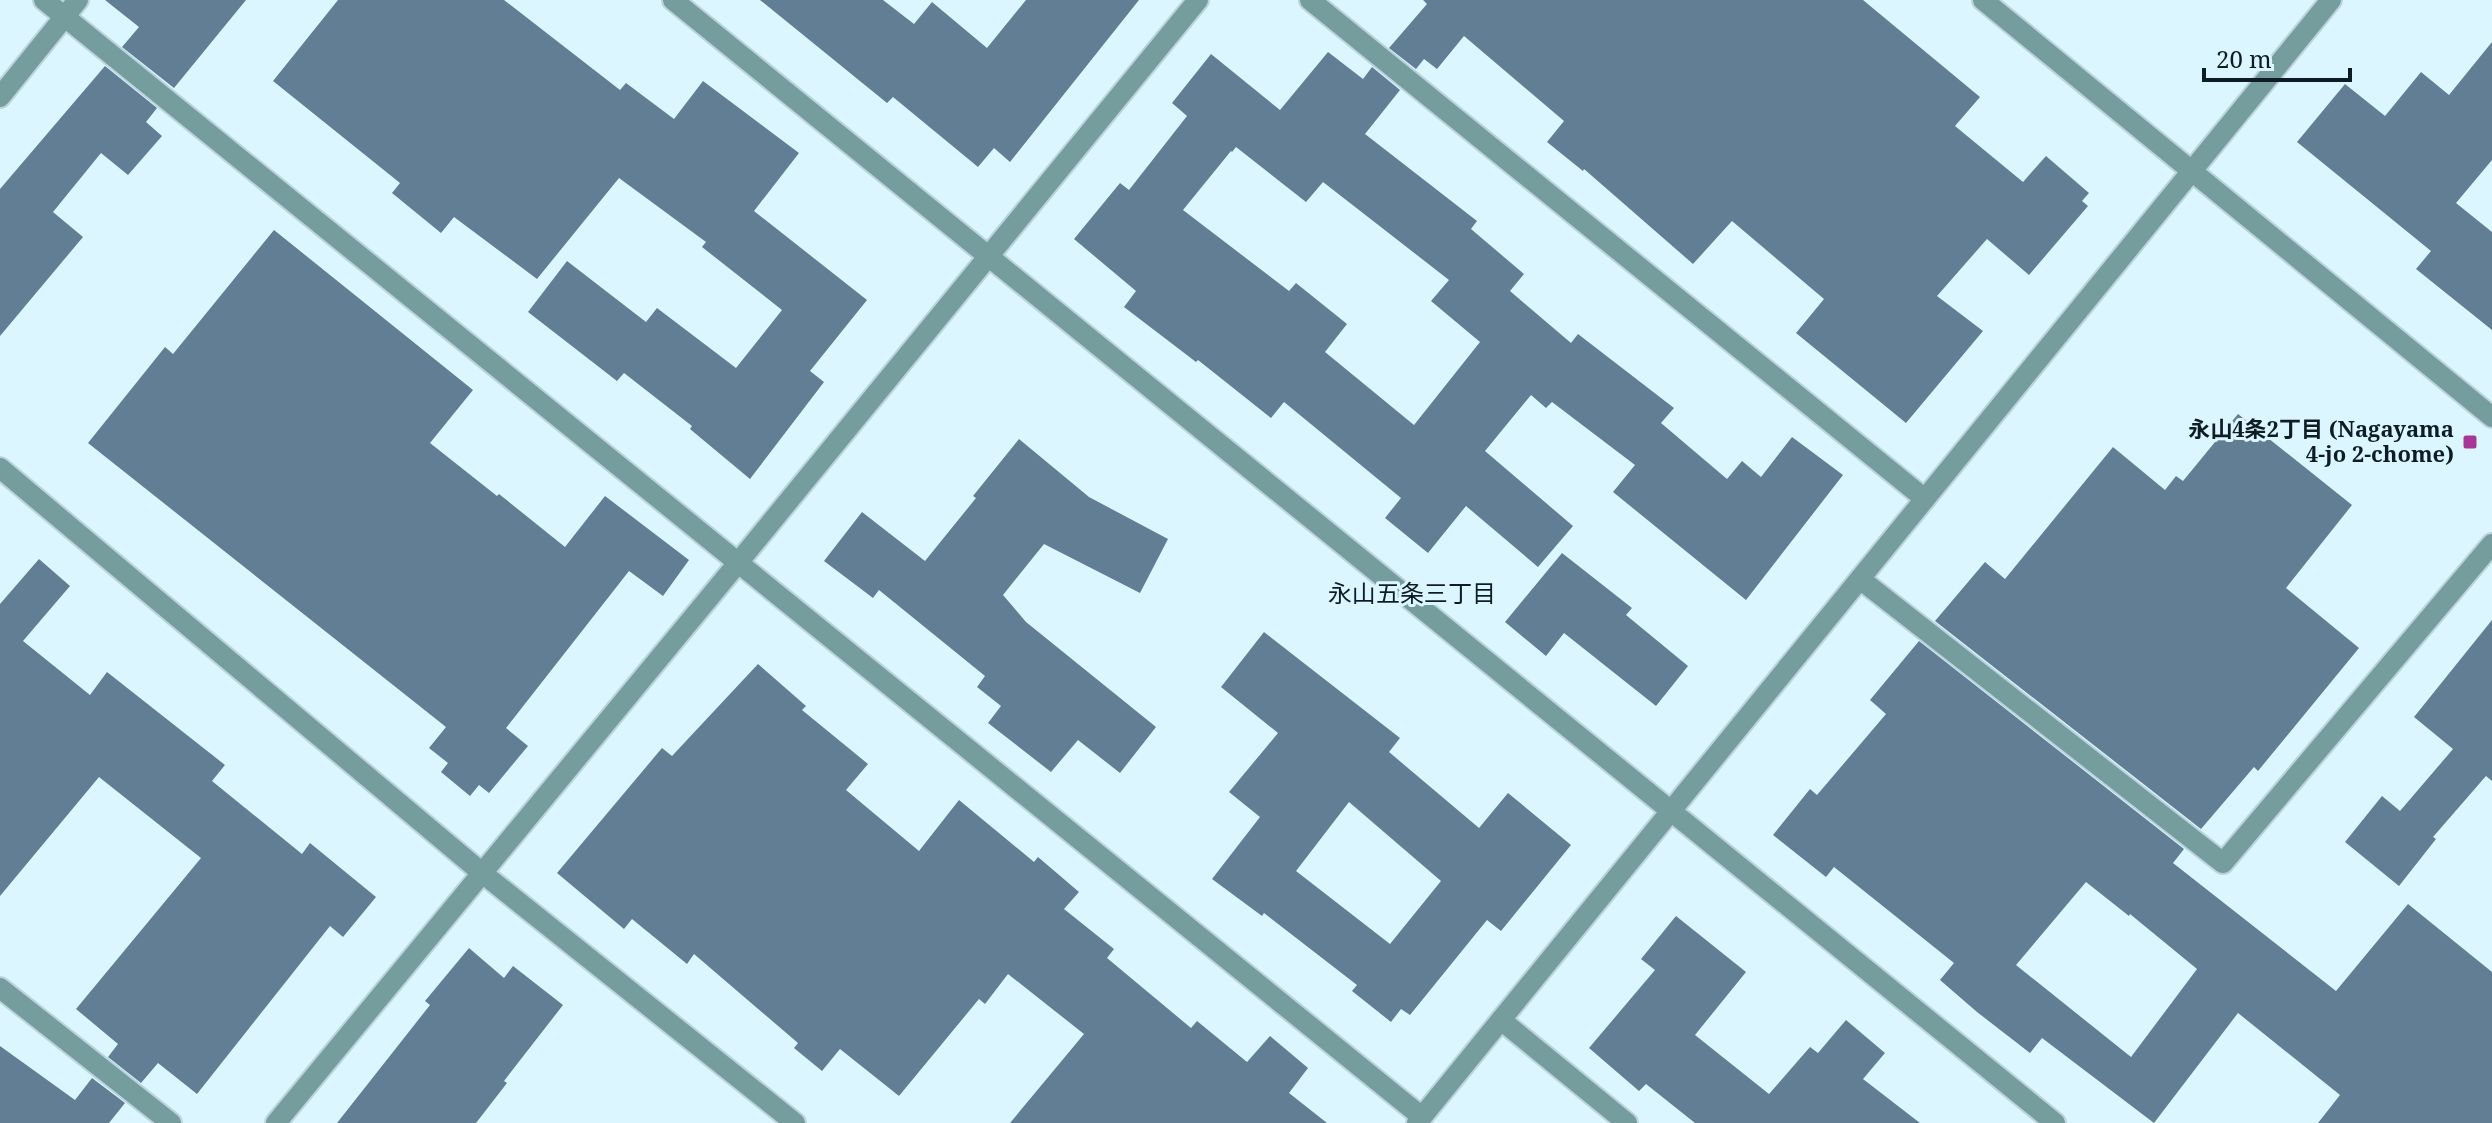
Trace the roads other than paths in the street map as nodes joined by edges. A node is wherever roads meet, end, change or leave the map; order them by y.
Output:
1 (44, 0) edge
2 (78, 0) edge
3 (673, 0) edge
4 (1198, 0) edge
5 (1310, 0) edge
6 (1983, 0) edge
7 (2331, 0) edge
8 (65, 17) junction
9 (0, 97) edge
10 (2192, 171) junction
11 (987, 259) junction
12 (2492, 417) edge
13 (0, 468) edge
14 (1925, 499) junction
15 (2492, 544) edge
16 (737, 564) junction
17 (1860, 579) junction
18 (1672, 810) junction
19 (481, 872) junction
20 (0, 988) edge
21 (1501, 1020) junction
22 (1419, 1120) edge
23 (171, 1123) edge
24 (276, 1123) edge
25 (795, 1123) edge
26 (1627, 1123) edge
27 (2055, 1123) edge

1 - 8 street
2 - 8 street
3 - 11 street
4 - 11 street
5 - 14 street
6 - 10 street
7 - 10 street
8 - 9 street
8 - 16 street
10 - 12 street
10 - 14 street
11 - 16 street
11 - 18 street
13 - 19 street
14 - 17 street
15 - 17 street
16 - 19 street
16 - 22 street
17 - 18 street
18 - 21 street
18 - 27 street
19 - 24 street
19 - 25 street
20 - 23 street
21 - 22 street
21 - 26 street

